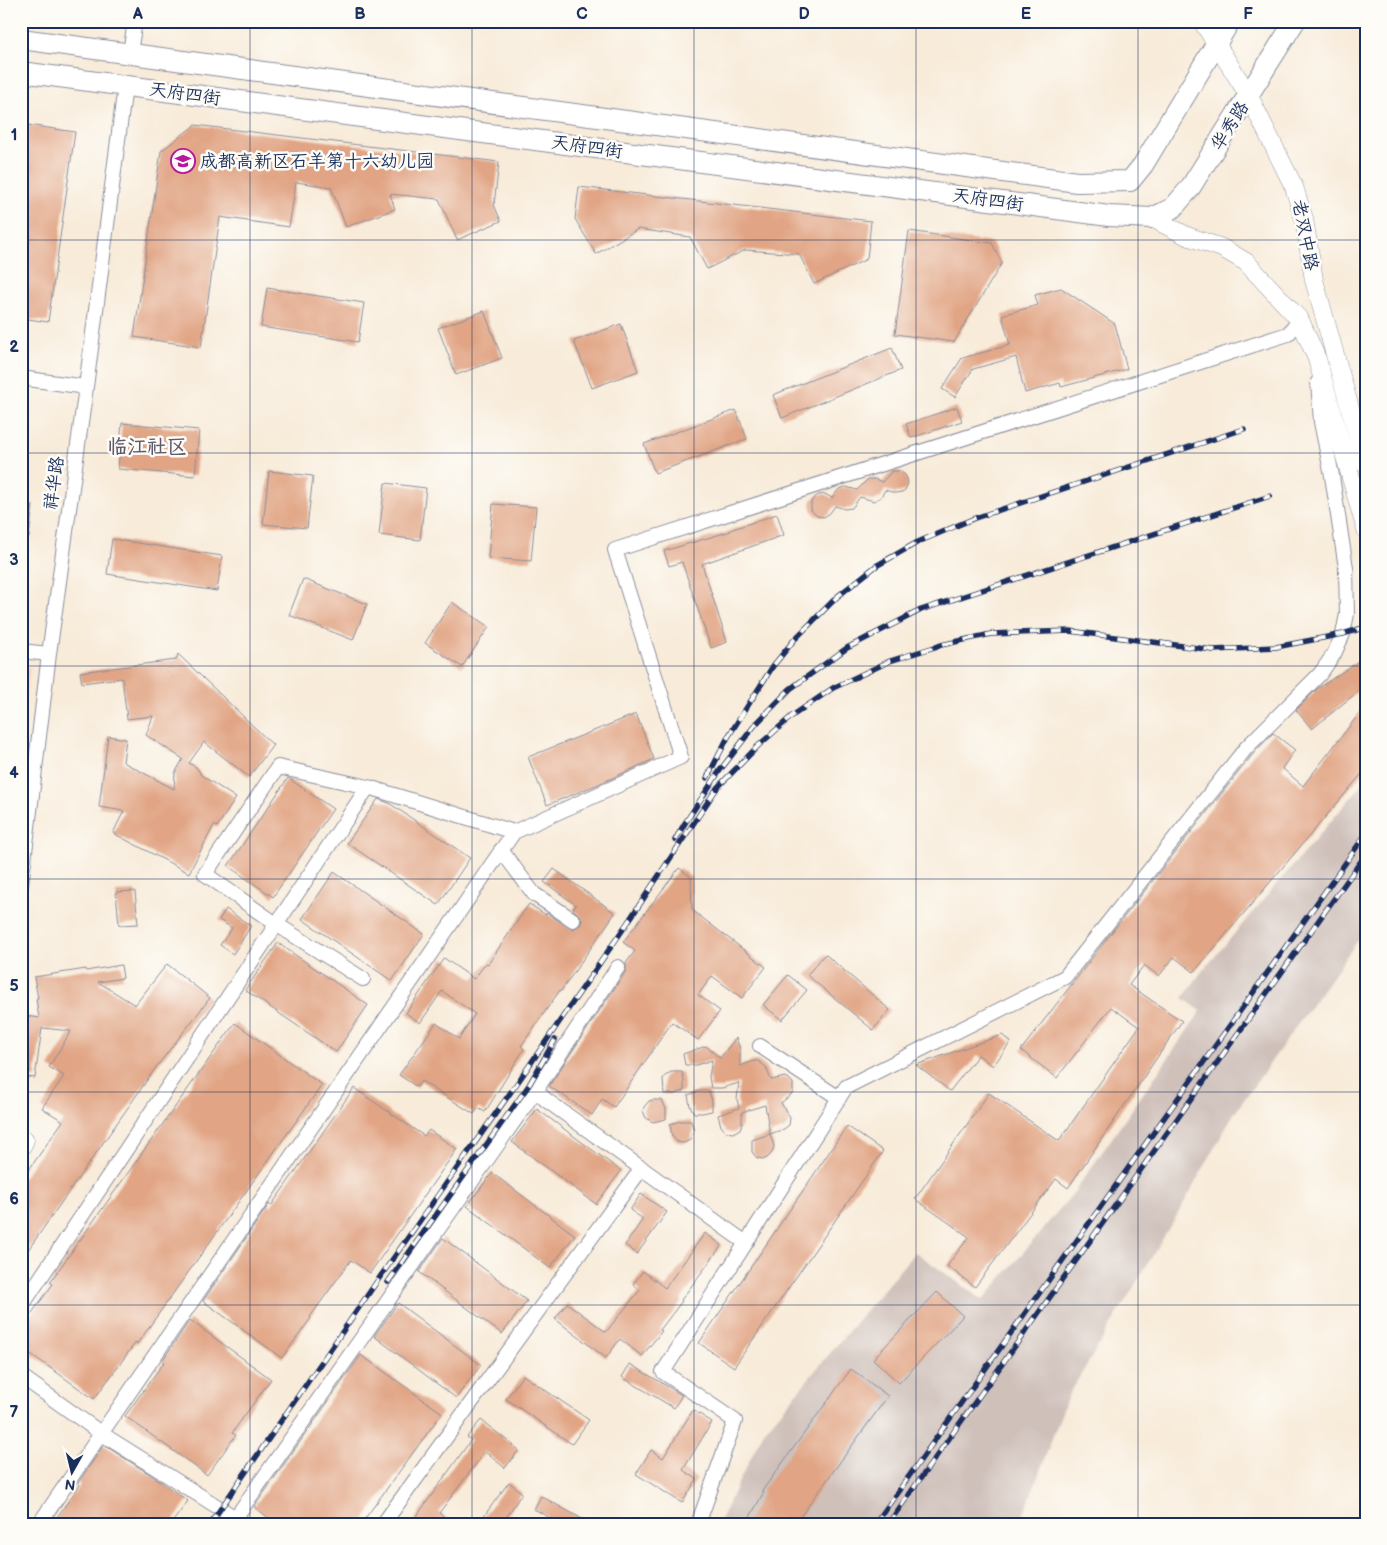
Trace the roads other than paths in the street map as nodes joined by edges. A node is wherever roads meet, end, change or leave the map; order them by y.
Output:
1 (134, 21) edge
2 (1202, 21) edge
3 (1230, 21) edge
4 (1295, 21) edge
5 (21, 39) edge
6 (1215, 44) junction
7 (130, 53) junction
8 (21, 72) edge
9 (125, 86) junction
10 (1249, 96) junction
11 (1152, 218) junction
12 (1300, 320) junction
13 (1317, 359) junction
14 (21, 378) edge
15 (86, 387) junction
16 (1366, 465) edge
17 (1366, 530) edge
18 (21, 651) edge
19 (49, 654) junction
20 (368, 787) junction
21 (514, 832) junction
22 (501, 850) junction
23 (21, 885) edge
24 (573, 920) dead end
25 (276, 924) junction
26 (618, 967) dead end
27 (363, 980) dead end
28 (760, 1046) dead end
29 (536, 1090) junction
30 (839, 1098) junction
31 (21, 1140) edge
32 (21, 1148) edge
33 (642, 1168) junction
34 (746, 1243) junction
35 (21, 1307) edge
36 (21, 1376) edge
37 (102, 1434) junction
38 (237, 1521) edge
39 (39, 1524) edge
40 (383, 1524) edge
41 (698, 1524) edge

1 - 7 street
2 - 6 street, 老双中路
3 - 6 main road
4 - 10 main road, 华秀路
5 - 7 main road, 天府四街
6 - 7 main road, 天府四街
6 - 10 street, 老双中路
8 - 9 main road, 天府四街
9 - 11 main road, 天府四街
9 - 15 street, 祥华路
10 - 11 main road, 华秀路
10 - 16 street, 老双中路
11 - 12 street
12 - 13 street
12 - 21 street
13 - 17 street
13 - 30 street
14 - 15 street
15 - 19 street, 祥华路
18 - 19 street
19 - 23 street, 祥华路
20 - 21 street
20 - 25 street
20 - 25 street
21 - 22 street
22 - 24 street
22 - 37 street
25 - 27 street
25 - 35 street
26 - 29 street
28 - 30 street
29 - 33 street
29 - 38 street
30 - 34 street
31 - 32 street
33 - 34 street
33 - 40 street
34 - 41 street
36 - 37 street
37 - 38 street
37 - 39 street

